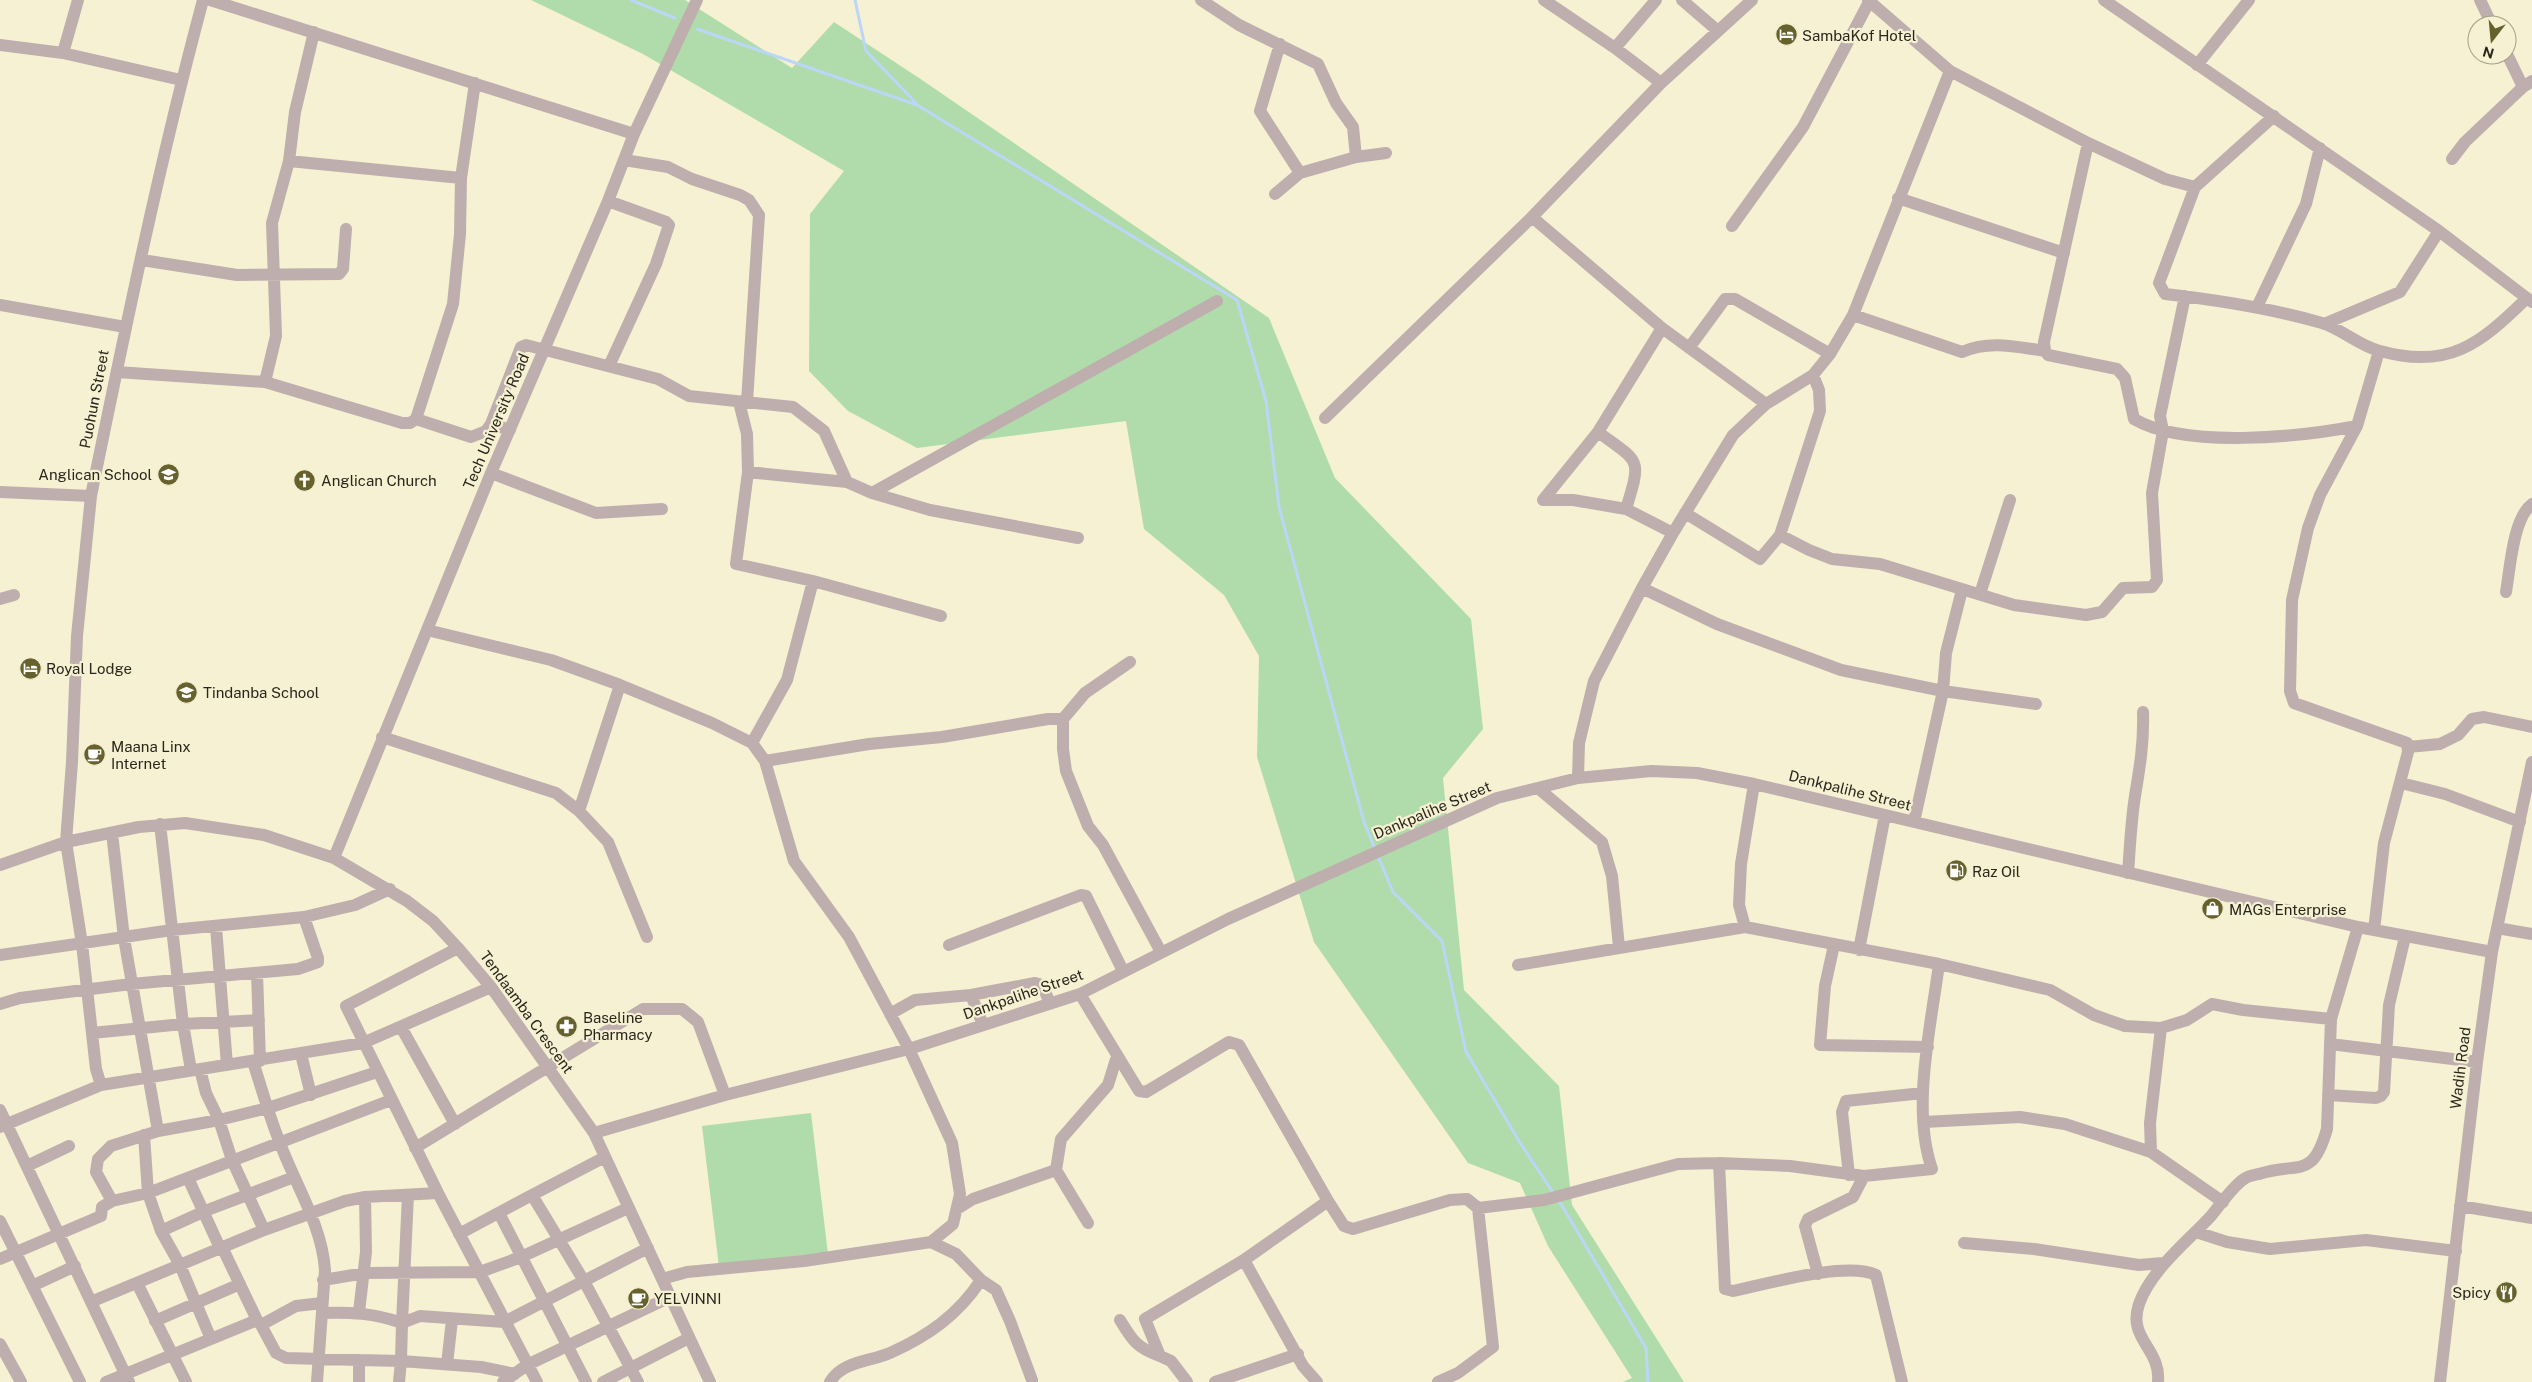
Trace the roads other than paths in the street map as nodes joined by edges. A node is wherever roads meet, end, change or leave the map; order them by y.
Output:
1 (78, 0) edge
2 (203, 0) edge
3 (210, 0) edge
4 (697, 0) edge
5 (1201, 0) edge
6 (1544, 0) edge
7 (1656, 0) edge
8 (1682, 0) edge
9 (1752, 0) edge
10 (2104, 0) edge
11 (2249, 0) edge
12 (2480, 0) edge
13 (1868, 1) edge
14 (2487, 15) edge
15 (1718, 31) junction
16 (314, 32) junction
17 (1280, 44) junction
18 (0, 45) edge
19 (1615, 48) junction
20 (63, 53) junction
21 (2197, 65) junction
22 (2515, 65) edge
23 (1950, 71) junction
24 (181, 80) junction
25 (475, 84) junction
26 (1662, 84) junction
27 (2528, 84) edge
28 (2274, 116) junction
29 (634, 134) junction
30 (2088, 143) junction
31 (2320, 148) junction
32 (1386, 154) dead end
33 (1356, 157) junction
34 (2452, 159) dead end
35 (624, 160) junction
36 (289, 161) junction
37 (1300, 173) junction
38 (461, 178) junction
39 (2195, 187) junction
40 (1275, 194) dead end
41 (1898, 198) junction
42 (608, 201) junction
43 (1532, 218) junction
44 (1732, 226) dead end
45 (346, 229) dead end
46 (2439, 231) junction
47 (2064, 253) junction
48 (142, 260) junction
49 (273, 276) junction
50 (2185, 296) junction
51 (2530, 300) edge
52 (1217, 301) dead end
53 (0, 305) edge
54 (2257, 307) junction
55 (1853, 315) junction
56 (2324, 324) junction
57 (125, 326) junction
58 (1662, 328) junction
59 (1689, 348) junction
60 (544, 350) junction
61 (2045, 351) junction
62 (2379, 351) junction
63 (1830, 354) junction
64 (609, 366) junction
65 (116, 372) junction
66 (1813, 374) junction
67 (265, 382) junction
68 (743, 402) junction
69 (1766, 404) junction
70 (1325, 418) dead end
71 (416, 419) junction
72 (491, 424) junction
73 (2357, 426) junction
74 (510, 430) junction
75 (2163, 431) junction
76 (1598, 432) junction
77 (748, 472) junction
78 (490, 473) junction
79 (846, 482) junction
80 (0, 492) edge
81 (872, 493) junction
82 (91, 496) junction
83 (2010, 500) dead end
84 (2532, 504) edge
85 (662, 509) dead end
86 (1626, 509) junction
87 (1685, 514) junction
88 (1673, 533) junction
89 (1780, 535) junction
90 (1078, 538) dead end
91 (813, 581) junction
92 (1642, 588) junction
93 (1962, 590) junction
94 (2506, 592) dead end
95 (1980, 594) junction
96 (14, 595) dead end
97 (0, 600) edge
98 (941, 616) dead end
99 (427, 630) junction
100 (1130, 662) dead end
101 (620, 685) junction
102 (1943, 691) junction
103 (2036, 704) dead end
104 (2143, 712) dead end
105 (1063, 719) junction
106 (2532, 727) edge
107 (382, 737) junction
108 (752, 743) junction
109 (2408, 747) junction
110 (765, 761) junction
111 (2532, 762) edge
112 (1578, 778) junction
113 (2401, 783) junction
114 (1754, 784) junction
115 (1539, 789) junction
116 (579, 811) junction
117 (1885, 815) junction
118 (1914, 822) junction
119 (2520, 822) junction
120 (160, 824) junction
121 (112, 833) junction
122 (66, 842) junction
123 (334, 858) junction
124 (0, 865) edge
125 (2128, 873) junction
126 (390, 890) junction
127 (304, 917) junction
128 (216, 927) junction
129 (2358, 927) junction
130 (1745, 928) junction
131 (2496, 928) junction
132 (172, 930) junction
133 (2374, 930) junction
134 (2531, 932) edge
135 (647, 937) dead end
136 (2405, 937) junction
137 (124, 938) junction
138 (82, 944) junction
139 (949, 945) dead end
140 (1834, 945) junction
141 (1619, 947) junction
142 (458, 948) junction
143 (1859, 950) junction
144 (1161, 952) junction
145 (2492, 952) junction
146 (0, 955) edge
147 (1939, 964) junction
148 (1518, 965) dead end
149 (1123, 971) junction
150 (257, 973) junction
151 (218, 975) junction
152 (178, 979) junction
153 (131, 984) junction
154 (491, 987) junction
155 (88, 991) junction
156 (1080, 994) junction
157 (971, 995) junction
158 (1050, 1003) junction
159 (0, 1004) edge
160 (890, 1014) junction
161 (2331, 1019) junction
162 (258, 1020) junction
163 (223, 1023) junction
164 (183, 1024) junction
165 (984, 1025) junction
166 (401, 1027) junction
167 (138, 1028) junction
168 (2161, 1028) junction
169 (92, 1033) junction
170 (363, 1043) junction
171 (2330, 1044) junction
172 (1928, 1047) junction
173 (909, 1049) junction
174 (2388, 1053) junction
175 (301, 1054) junction
176 (1117, 1056) junction
177 (257, 1061) junction
178 (2477, 1062) junction
179 (227, 1066) junction
180 (547, 1067) junction
181 (196, 1070) junction
182 (377, 1072) junction
183 (147, 1078) junction
184 (101, 1085) junction
185 (1923, 1093) junction
186 (311, 1095) junction
187 (725, 1095) junction
188 (2328, 1095) junction
189 (391, 1100) junction
190 (268, 1108) junction
191 (0, 1110) edge
192 (219, 1120) junction
193 (1924, 1122) junction
194 (455, 1124) junction
195 (3, 1125) edge
196 (158, 1131) junction
197 (594, 1133) junction
198 (144, 1135) junction
199 (279, 1142) junction
200 (69, 1146) dead end
201 (415, 1148) junction
202 (2151, 1152) junction
203 (605, 1157) junction
204 (232, 1160) junction
205 (1719, 1163) junction
206 (27, 1166) junction
207 (1056, 1170) junction
208 (1849, 1175) junction
209 (1864, 1176) junction
210 (294, 1177) junction
211 (188, 1178) junction
212 (438, 1193) junction
213 (148, 1194) junction
214 (246, 1195) junction
215 (408, 1195) junction
216 (532, 1195) junction
217 (365, 1197) junction
218 (112, 1201) junction
219 (1328, 1201) junction
220 (2223, 1202) junction
221 (2460, 1206) junction
222 (628, 1208) junction
223 (1478, 1208) junction
224 (957, 1209) junction
225 (204, 1211) junction
226 (310, 1212) junction
227 (499, 1213) junction
228 (2532, 1218) edge
229 (0, 1221) edge
230 (1088, 1223) dead end
231 (264, 1230) junction
232 (162, 1231) junction
233 (2196, 1232) junction
234 (459, 1234) junction
235 (59, 1235) junction
236 (558, 1240) junction
237 (932, 1242) junction
238 (1964, 1243) dead end
239 (221, 1247) junction
240 (648, 1248) junction
241 (2456, 1251) junction
242 (15, 1252) junction
243 (521, 1257) junction
244 (0, 1259) edge
245 (1244, 1260) junction
246 (2163, 1264) junction
247 (180, 1265) junction
248 (75, 1266) junction
249 (480, 1272) junction
250 (365, 1273) junction
251 (405, 1273) junction
252 (1818, 1274) junction
253 (662, 1279) junction
254 (323, 1280) junction
255 (981, 1280) junction
256 (584, 1281) junction
257 (137, 1283) junction
258 (240, 1284) junction
259 (32, 1286) junction
260 (670, 1297) junction
261 (93, 1301) junction
262 (544, 1302) junction
263 (197, 1304) junction
264 (322, 1308) junction
265 (359, 1312) junction
266 (452, 1320) junction
267 (1120, 1320) dead end
268 (155, 1321) junction
269 (402, 1322) junction
270 (504, 1322) junction
271 (259, 1323) junction
272 (608, 1326) junction
273 (211, 1338) junction
274 (689, 1338) junction
275 (0, 1344) edge
276 (567, 1346) junction
277 (172, 1354) junction
278 (1298, 1354) junction
279 (1160, 1356) junction
280 (320, 1360) junction
281 (359, 1360) junction
282 (401, 1361) junction
283 (447, 1364) junction
284 (527, 1365) junction
285 (630, 1368) junction
286 (515, 1374) junction
287 (127, 1378) edge
288 (1032, 1380) dead end
289 (21, 1382) edge
290 (80, 1382) edge
291 (106, 1382) edge
292 (186, 1382) edge
293 (317, 1382) edge
294 (358, 1382) edge
295 (400, 1382) edge
296 (503, 1382) edge
297 (537, 1382) edge
298 (586, 1382) edge
299 (603, 1382) edge
300 (638, 1382) edge
301 (710, 1382) edge
302 (830, 1382) edge
303 (1186, 1382) edge
304 (1216, 1382) edge
305 (1317, 1382) edge
306 (1438, 1382) edge
307 (1902, 1382) edge
308 (2158, 1382) edge
309 (2440, 1382) edge

1 - 20 street
2 - 24 street, Puohun Street
3 - 16 street
4 - 29 street, Tech University Road
5 - 17 street
6 - 19 street
7 - 19 street
8 - 15 street
9 - 15 street
10 - 21 street
11 - 21 street
12 - 14 street
13 - 23 street
13 - 44 street
15 - 26 street
16 - 25 street
16 - 36 street
17 - 33 street
17 - 37 street
18 - 20 street
19 - 26 street
20 - 24 street
21 - 28 street
22 - 27 street
23 - 30 street
23 - 41 street
24 - 48 street, Puohun Street
25 - 29 street
25 - 38 street
26 - 43 street
27 - 34 street
28 - 31 street
28 - 39 street
29 - 35 street, Tech University Road
30 - 39 street
30 - 47 street
31 - 46 street
31 - 54 street
32 - 33 street
33 - 37 street
35 - 42 street, Tech University Road
35 - 68 street
36 - 38 street
36 - 49 street
37 - 40 street
38 - 71 street
39 - 50 street
41 - 47 street
41 - 55 street
42 - 60 street, Tech University Road
42 - 64 street
43 - 58 street
43 - 70 street
45 - 49 street
46 - 51 street
46 - 56 street
47 - 61 street
48 - 49 street
48 - 57 street, Puohun Street
49 - 67 street
50 - 54 street
50 - 75 street
51 - 62 street
52 - 81 street
53 - 57 street
54 - 56 street
55 - 61 street
55 - 63 street
56 - 62 street
57 - 65 street, Puohun Street
58 - 59 street
58 - 76 street
59 - 63 street
59 - 69 street
60 - 64 street
60 - 72 street
60 - 74 street, Tech University Road
61 - 75 street
62 - 73 street
63 - 66 street
64 - 68 street
65 - 67 street
65 - 82 street, Puohun Street
66 - 69 street
66 - 89 street
67 - 71 street
68 - 77 street
68 - 79 street
69 - 87 street
71 - 72 street
72 - 74 street
73 - 75 street
73 - 109 street
74 - 78 street, Tech University Road
75 - 95 street
76 - 86 street
76 - 86 street
77 - 79 street
77 - 91 street
78 - 85 street
78 - 99 street, Tech University Road
79 - 81 street
80 - 82 street
81 - 90 street
82 - 122 street, Puohun Street
83 - 95 street
84 - 94 street
86 - 88 street
87 - 88 street
87 - 89 street
88 - 92 street
89 - 93 street
91 - 98 street
91 - 108 street
92 - 102 street
92 - 112 street
93 - 95 street
93 - 102 street
96 - 97 street
99 - 101 street
99 - 107 street, Tech University Road
100 - 105 street
101 - 108 street
101 - 116 street
102 - 103 street
102 - 118 street
104 - 125 street
105 - 110 street
105 - 144 street
106 - 109 street
107 - 116 street
107 - 123 street, Tech University Road
108 - 110 street
109 - 113 street
110 - 160 street
111 - 119 street, Wadih Road
112 - 114 street, Dankpalihe Street
112 - 115 street, Dankpalihe Street
113 - 119 street
113 - 133 street
114 - 117 street, Dankpalihe Street
114 - 130 street
115 - 141 street
115 - 144 street, Dankpalihe Street
116 - 135 street
117 - 118 street, Dankpalihe Street
117 - 143 street
118 - 125 street, Dankpalihe Street
119 - 131 street, Wadih Road
120 - 121 street, Tendaamba Crescent
120 - 123 street, Tendaamba Crescent
120 - 132 street
121 - 122 street, Tendaamba Crescent
121 - 137 street
122 - 124 street, Tendaamba Crescent
122 - 138 street, Puohun Street
123 - 126 street, Tendaamba Crescent
125 - 129 street, Dankpalihe Street
126 - 127 street
126 - 142 street, Tendaamba Crescent
127 - 128 street
127 - 150 street
128 - 132 street
128 - 151 street
129 - 133 street, Dankpalihe Street
129 - 161 street
130 - 140 street
130 - 141 street
131 - 134 street
131 - 145 street, Wadih Road
132 - 137 street
132 - 152 street
133 - 136 street, Dankpalihe Street
136 - 145 street, Dankpalihe Street
136 - 174 street
137 - 138 street
137 - 153 street
138 - 146 street
138 - 155 street, Puohun Street
139 - 149 street
140 - 143 street
140 - 172 street
141 - 148 street
142 - 154 street, Tendaamba Crescent
142 - 170 street
143 - 147 street
144 - 149 street, Dankpalihe Street
145 - 178 street, Wadih Road
147 - 168 street
147 - 172 street
149 - 156 street, Dankpalihe Street
150 - 151 street
150 - 162 street
151 - 152 street
151 - 163 street
152 - 153 street
152 - 164 street
153 - 155 street
153 - 167 street
154 - 166 street
154 - 180 street, Tendaamba Crescent
155 - 159 street
155 - 169 street, Puohun Street
156 - 158 street, Dankpalihe Street
156 - 176 street
157 - 158 street
157 - 160 street
157 - 165 street
158 - 165 street, Dankpalihe Street
160 - 173 street
161 - 168 street
161 - 171 street
162 - 163 street
162 - 177 street
163 - 164 street
163 - 179 street
164 - 167 street
164 - 181 street
165 - 173 street, Dankpalihe Street
166 - 170 street
166 - 194 street
167 - 169 street
167 - 183 street
168 - 202 street
169 - 184 street, Puohun Street
170 - 175 street
170 - 182 street
171 - 174 street
171 - 188 street
172 - 185 street
173 - 187 street, Dankpalihe Street
173 - 224 street
174 - 178 street
174 - 188 street
175 - 177 street
175 - 186 street
176 - 207 street
176 - 219 street
177 - 179 street
177 - 190 street
178 - 221 street, Wadih Road
179 - 181 street
180 - 187 street
180 - 194 street
180 - 197 street, Tendaamba Crescent
181 - 183 street
181 - 192 street
182 - 186 street
182 - 189 street
183 - 184 street
183 - 196 street
184 - 195 street
185 - 193 street
185 - 208 street
186 - 190 street
187 - 197 street, Dankpalihe Street
188 - 220 street
189 - 199 street
189 - 201 street
190 - 192 street
190 - 199 street
191 - 195 street
192 - 196 street
192 - 204 street
193 - 202 street
193 - 209 street
194 - 201 street
195 - 206 street
196 - 198 street
197 - 203 street, Tendaamba Crescent
198 - 213 street
198 - 218 street
199 - 204 street
199 - 210 street
200 - 206 street
201 - 212 street
202 - 220 street
203 - 216 street
203 - 222 street, Tendaamba Crescent
204 - 211 street
204 - 214 street
205 - 208 street
205 - 223 street
205 - 252 street
206 - 235 street
207 - 224 street
207 - 230 street
208 - 209 street
209 - 252 street
210 - 214 street
210 - 226 street
211 - 213 street
211 - 225 street
212 - 215 street
212 - 234 street
213 - 218 street
213 - 232 street
214 - 225 street
214 - 231 street
215 - 217 street
215 - 251 street
216 - 227 street
216 - 236 street
217 - 226 street
217 - 250 street
218 - 235 street
219 - 223 street
219 - 245 street
220 - 233 street
221 - 228 street
221 - 241 street, Wadih Road
222 - 236 street
222 - 240 street, Tendaamba Crescent
223 - 306 street
224 - 237 street
225 - 232 street
225 - 239 street
226 - 231 street
226 - 254 street
227 - 234 street
227 - 243 street
229 - 242 street
231 - 239 street
232 - 247 street
233 - 241 street
233 - 246 street
234 - 249 street
235 - 242 street
235 - 248 street
236 - 243 street
236 - 256 street
237 - 253 street
237 - 255 street
238 - 246 street
239 - 247 street
239 - 258 street
240 - 253 street, Tendaamba Crescent
240 - 256 street
241 - 309 street, Wadih Road
242 - 244 street
242 - 259 street
243 - 249 street
243 - 262 street
245 - 278 street
245 - 279 street
246 - 308 street
247 - 257 street
247 - 263 street
248 - 259 street
248 - 261 street
249 - 251 street
249 - 270 street
250 - 251 street
250 - 254 street
250 - 265 street
251 - 269 street
252 - 307 street
253 - 260 street, Tendaamba Crescent
254 - 264 street
255 - 288 street
255 - 302 street
256 - 262 street
256 - 272 street
257 - 261 street
257 - 268 street
258 - 263 street
258 - 271 street
259 - 290 street
260 - 272 street
260 - 274 street, Tendaamba Crescent
261 - 287 street
262 - 270 street
262 - 276 street
263 - 268 street
263 - 273 street
264 - 265 street
264 - 271 street
264 - 280 street
265 - 269 street
266 - 269 street
266 - 270 street
266 - 283 street
267 - 279 street
268 - 277 street
269 - 282 street
270 - 284 street
271 - 273 street
271 - 280 street
272 - 276 street
272 - 285 street
273 - 277 street
274 - 285 street
274 - 301 street, Tendaamba Crescent
275 - 289 street
276 - 284 street
276 - 298 street
277 - 287 street
277 - 292 street
278 - 304 street
278 - 305 street
279 - 303 street
280 - 281 street
280 - 293 street
281 - 282 street
281 - 294 street
282 - 283 street
282 - 295 street
283 - 286 street
284 - 286 street
284 - 297 street
285 - 299 street
285 - 300 street
286 - 296 street
287 - 291 street

